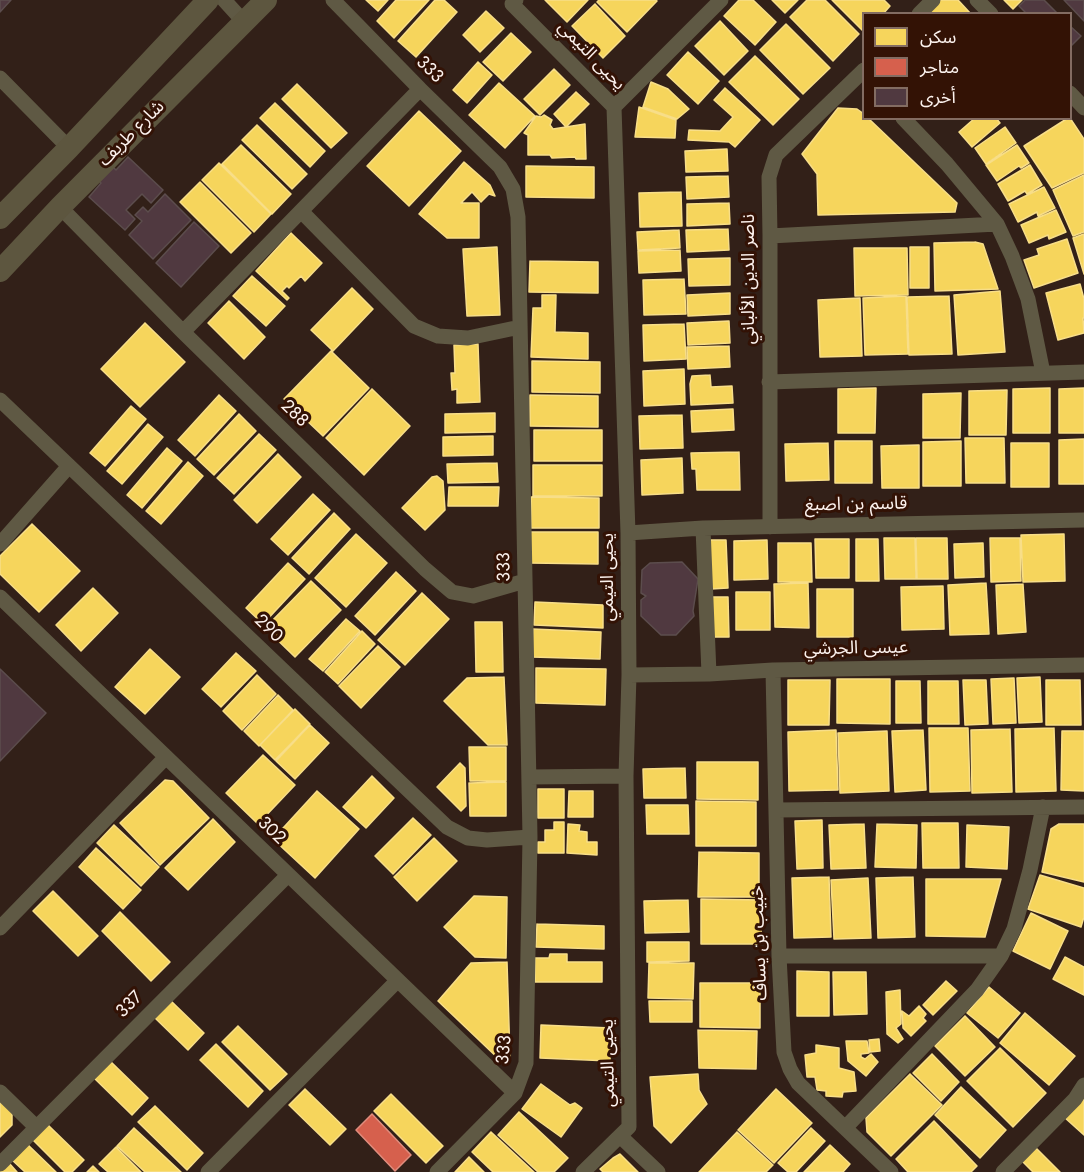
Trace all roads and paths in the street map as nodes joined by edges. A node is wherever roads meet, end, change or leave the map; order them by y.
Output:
1 (208, 0) edge
2 (224, 0) edge
3 (266, 0) edge
4 (333, 0) edge
5 (721, 0) edge
6 (933, 0) edge
7 (977, 0) edge
8 (514, 2) edge
9 (921, 12) edge
10 (989, 12) edge
11 (244, 22) junction
12 (862, 74) edge
13 (0, 78) edge
14 (420, 89) junction
15 (1072, 94) edge
16 (614, 107) junction
17 (1084, 108) edge
18 (905, 120) edge
19 (69, 148) junction
20 (60, 207) junction
21 (301, 211) junction
22 (0, 218) edge
23 (997, 224) junction
24 (770, 236) junction
25 (0, 271) edge
26 (520, 327) junction
27 (183, 332) junction
28 (1084, 372) edge
29 (1043, 373) junction
30 (769, 382) junction
31 (0, 400) edge
32 (69, 466) junction
33 (1084, 520) edge
34 (770, 527) junction
35 (703, 528) junction
36 (628, 533) junction
37 (0, 544) edge
38 (525, 581) junction
39 (0, 597) edge
40 (1084, 664) edge
41 (773, 670) junction
42 (709, 674) junction
43 (629, 675) junction
44 (165, 756) junction
45 (626, 776) junction
46 (529, 777) junction
47 (1043, 807) junction
48 (1084, 807) edge
49 (776, 810) junction
50 (530, 837) junction
51 (288, 875) junction
52 (0, 928) edge
53 (779, 956) junction
54 (1001, 956) junction
55 (398, 980) junction
56 (1084, 1085) edge
57 (0, 1092) edge
58 (515, 1093) junction
59 (36, 1127) junction
60 (845, 1128) junction
61 (620, 1136) junction
62 (0, 1164) edge
63 (208, 1172) edge
64 (437, 1172) edge
65 (583, 1172) edge
66 (658, 1172) edge
67 (891, 1172) edge
68 (1004, 1172) edge

1 - 19 street, شارع طريف
2 - 11 street
3 - 11 street, شارع طريف
4 - 14 street, 333
5 - 16 street
6 - 9 street
7 - 10 street
8 - 16 street, يحيى التيمي
11 - 20 street, شارع طريف
12 - 24 street, ناصر الدين الألباني
13 - 19 street
14 - 21 street
14 - 26 street, 333
15 - 17 street
16 - 36 street, يحيى التيمي
18 - 23 street
19 - 22 street, شارع طريف
20 - 25 street, شارع طريف
20 - 27 street, 288
21 - 26 street
21 - 27 street
23 - 24 street
23 - 29 street
24 - 30 street, ناصر الدين الألباني
26 - 38 street, 333
27 - 38 street, 288
28 - 29 street
29 - 30 street
30 - 34 street, ناصر الدين الألباني
31 - 32 street, 290
32 - 37 street
32 - 50 street, 290
33 - 34 street, قاسم بن اصبغ
34 - 35 street, قاسم بن اصبغ
35 - 36 street, قاسم بن اصبغ
35 - 42 street
36 - 43 street, يحيى التيمي
38 - 46 street, 333
39 - 44 street, 302
40 - 41 street, عيسى الجرشي
41 - 42 street, عيسى الجرشي
41 - 49 street, خبيب بن يساف
42 - 43 street, عيسى الجرشي
43 - 45 street, يحيى التيمي
44 - 51 street, 302
44 - 52 street
45 - 46 street
45 - 61 street, يحيى التيمي
46 - 50 street, 333
47 - 48 street
47 - 49 street
47 - 54 street
49 - 53 street, خبيب بن يساف
50 - 58 street, 333
51 - 55 street, 302
51 - 59 street, 337
53 - 54 street
53 - 60 street, خبيب بن يساف
54 - 60 street
55 - 58 street, 302
55 - 63 street
56 - 68 street
57 - 59 street
58 - 64 street, 333
59 - 62 street, 337
60 - 67 street, خبيب بن يساف
61 - 65 street, يحيى التيمي
61 - 66 street

